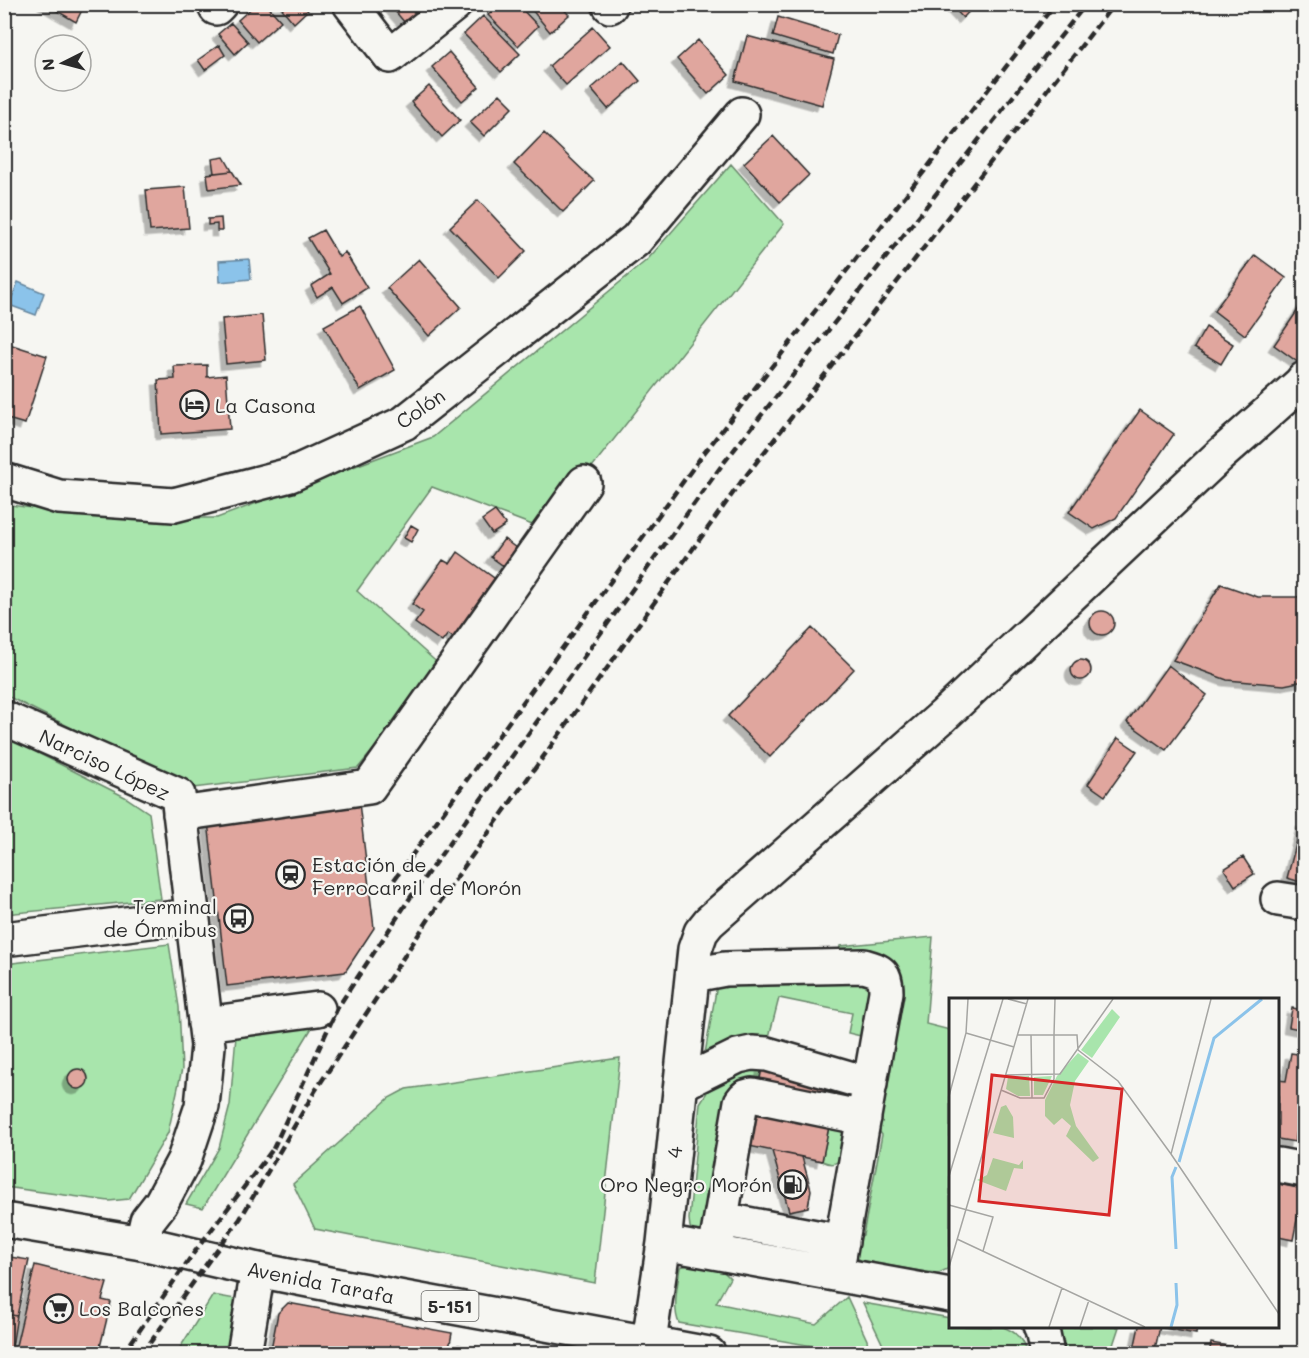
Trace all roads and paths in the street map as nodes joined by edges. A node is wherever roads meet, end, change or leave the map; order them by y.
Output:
1 (350, 4) edge
2 (455, 4) edge
3 (742, 114) dead end
4 (1305, 379) edge
5 (4, 480) edge
6 (584, 483) dead end
7 (4, 718) edge
8 (180, 814) junction
9 (192, 916) junction
10 (4, 939) edge
11 (694, 962) junction
12 (318, 1009) dead end
13 (205, 1024) junction
14 (681, 1084) junction
15 (870, 1084) junction
16 (864, 1118) junction
17 (1279, 1165) edge
18 (1305, 1170) edge
19 (721, 1219) junction
20 (4, 1220) edge
21 (842, 1242) junction
22 (142, 1243) junction
23 (664, 1243) junction
24 (715, 1252) junction
25 (258, 1270) junction
26 (836, 1274) junction
27 (949, 1295) edge
28 (1041, 1328) edge
29 (648, 1348) edge
30 (244, 1353) edge
31 (709, 1353) edge
32 (1047, 1353) edge

1 - 2 street
3 - 5 street, Colón
4 - 11 street
6 - 8 street
7 - 8 street, Narciso López
8 - 9 street, Narciso López
9 - 10 street
9 - 13 street, Narciso López
11 - 14 street, 4
11 - 15 street
12 - 13 street
13 - 22 street, Narciso López
14 - 15 street
14 - 23 street, 4
15 - 16 street
16 - 19 street
16 - 21 street
17 - 18 street
19 - 21 street
19 - 24 street
20 - 22 street, Avenida Tarafa / 5-151
21 - 26 street
22 - 25 street, Avenida Tarafa / 5-151
23 - 24 street
23 - 29 street, 4
24 - 26 street
25 - 29 street, Avenida Tarafa / 5-151
25 - 30 street
26 - 27 street
28 - 32 street
29 - 31 street, Avenida Tarafa / 5-151

